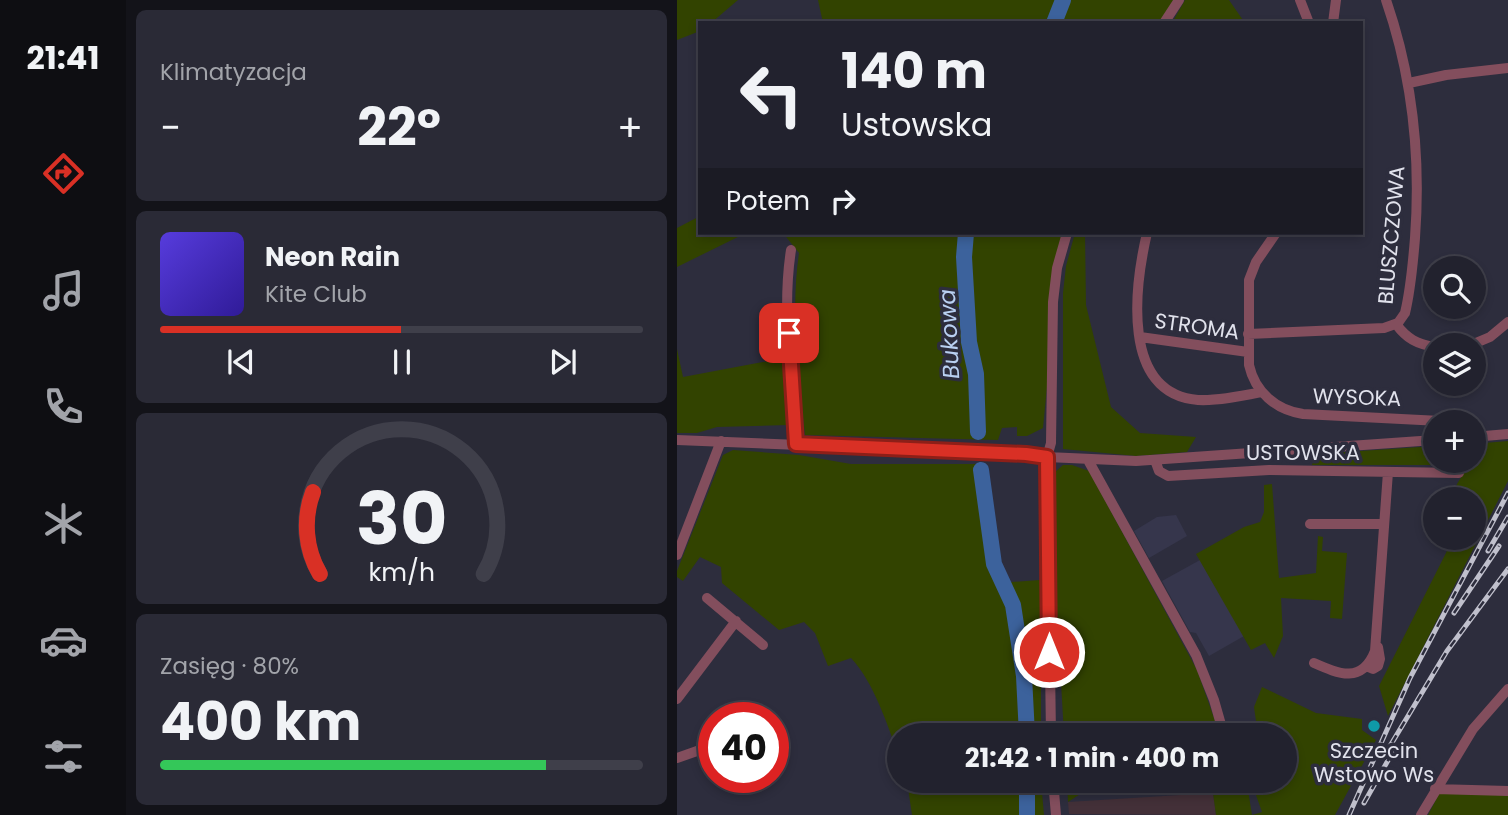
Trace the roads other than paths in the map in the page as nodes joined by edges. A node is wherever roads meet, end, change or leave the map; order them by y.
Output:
1 (1179, 0) edge
2 (1300, 0) edge
3 (1336, 0) edge
4 (1386, 0) edge
5 (1165, 21) edge
6 (1308, 21) edge
7 (1333, 21) edge
8 (1508, 68) edge
9 (1409, 83) junction
10 (1066, 235) edge
11 (1147, 235) edge
12 (1275, 235) edge
13 (791, 250) dead end
14 (1508, 322) edge
15 (1396, 324) junction
16 (1248, 334) junction
17 (1140, 337) junction
18 (1486, 339) edge
19 (1423, 343) edge
20 (1248, 352) junction
21 (1262, 393) junction
22 (1423, 420) edge
23 (1508, 435) edge
24 (1486, 436) edge
25 (677, 440) edge
26 (721, 441) junction
27 (1423, 441) edge
28 (796, 444) junction
29 (1047, 457) junction
30 (1088, 460) junction
31 (1155, 460) junction
32 (1388, 472) junction
33 (1423, 472) edge
34 (1310, 524) dead end
35 (1384, 524) junction
36 (677, 555) edge
37 (707, 598) dead end
38 (736, 621) junction
39 (763, 645) dead end
40 (1314, 663) dead end
41 (1508, 689) edge
42 (677, 699) edge
43 (1051, 723) edge
44 (1221, 723) edge
45 (698, 751) edge
46 (677, 758) edge
47 (1435, 789) junction
48 (1508, 791) edge
49 (1054, 793) edge
50 (1056, 815) edge
51 (1421, 815) edge

1 - 5 street
2 - 6 street
3 - 7 street
4 - 9 street, BLUSZCZOWA
8 - 9 street
9 - 15 street, BLUSZCZOWA
10 - 29 street
11 - 17 street, STROMA
12 - 16 street
13 - 28 street
14 - 18 street
15 - 16 street, BLUSZCZOWA
15 - 19 street
16 - 20 street
17 - 20 street, STROMA
17 - 21 street, STROMA
20 - 21 street
21 - 22 street, WYSOKA
23 - 24 street
25 - 26 street, USTOWSKA
26 - 28 street, USTOWSKA
26 - 36 street
27 - 31 street, USTOWSKA
28 - 29 street, USTOWSKA
29 - 30 street, USTOWSKA
29 - 43 street
30 - 31 street, USTOWSKA
30 - 44 street
31 - 32 street, USTOWSKA
32 - 33 street, USTOWSKA
32 - 35 street
34 - 35 street
35 - 40 street
37 - 38 street
38 - 39 street
38 - 42 street
41 - 47 street
45 - 46 street
47 - 48 street
47 - 51 street
49 - 50 street

